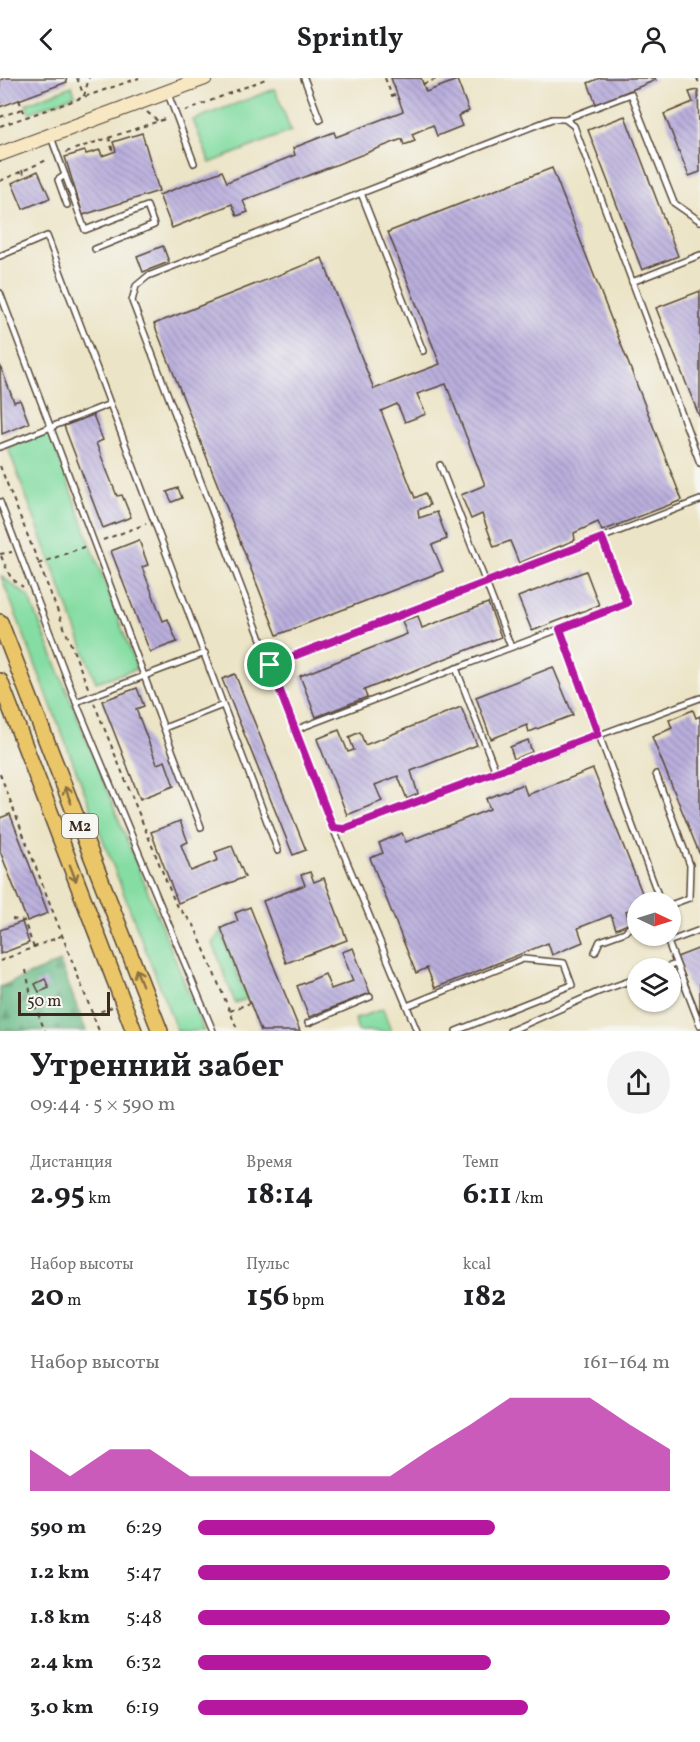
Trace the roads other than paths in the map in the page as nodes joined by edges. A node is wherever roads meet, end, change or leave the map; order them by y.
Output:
1 (206, 78) edge
2 (311, 78) edge
3 (305, 79) edge
4 (167, 92) junction
5 (565, 119) junction
6 (320, 120) dead end
7 (50, 135) junction
8 (0, 154) edge
9 (194, 163) dead end
10 (65, 175) junction
11 (361, 193) junction
12 (67, 205) dead end
13 (700, 221) edge
14 (95, 249) dead end
15 (700, 255) edge
16 (0, 256) edge
17 (633, 282) junction
18 (0, 293) edge
19 (423, 351) dead end
20 (110, 404) junction
21 (51, 427) junction
22 (0, 447) edge
23 (700, 463) edge
24 (440, 465) dead end
25 (700, 500) edge
26 (0, 501) edge
27 (602, 538) junction
28 (486, 582) junction
29 (0, 622) edge
30 (560, 629) junction
31 (511, 648) junction
32 (205, 653) junction
33 (270, 665) junction
34 (456, 668) junction
35 (145, 676) junction
36 (0, 681) edge
37 (700, 698) edge
38 (76, 702) junction
39 (223, 705) junction
40 (164, 728) junction
41 (295, 730) junction
42 (598, 734) junction
43 (496, 772) junction
44 (656, 774) dead end
45 (201, 827) dead end
46 (333, 828) junction
47 (278, 850) dead end
48 (657, 892) edge
49 (681, 901) edge
50 (627, 930) edge
51 (700, 930) edge
52 (595, 952) dead end
53 (674, 958) edge
54 (681, 977) edge
55 (627, 982) edge
56 (370, 998) dead end
57 (407, 1006) junction
58 (308, 1023) dead end
59 (700, 1025) edge
60 (134, 1031) edge
61 (160, 1031) edge
62 (213, 1031) edge
63 (417, 1031) edge
64 (456, 1031) edge
65 (510, 1031) edge

1 - 4 main road
2 - 3 lane
3 - 6 lane
4 - 7 main road
4 - 9 lane
5 - 11 lane
5 - 13 lane
5 - 17 lane
7 - 8 main road
7 - 10 lane
10 - 12 lane
10 - 14 lane
11 - 19 lane
11 - 33 lane
15 - 17 lane
16 - 20 lane
17 - 23 lane
18 - 21 lane
20 - 21 lane
20 - 32 lane
21 - 22 lane
21 - 35 lane
24 - 28 lane
25 - 27 lane
26 - 38 lane
27 - 28 lane
27 - 30 lane
28 - 31 lane
28 - 33 lane
61 -> 29 main road, М2
30 - 31 lane
30 - 42 lane
31 - 34 lane
32 - 35 lane
32 - 39 lane
33 - 41 lane
34 - 41 lane
34 - 43 lane
35 - 38 lane
35 - 40 lane
36 -> 60 main road, М2
37 - 42 lane
38 - 62 lane
39 - 40 lane
39 - 47 lane
40 - 45 lane
41 - 46 lane
42 - 43 lane
42 - 48 lane
43 - 46 lane
44 - 49 lane
46 - 57 lane
50 - 52 lane
51 - 53 lane
54 - 59 lane
55 - 65 lane
56 - 58 lane
57 - 63 lane
57 - 64 lane

